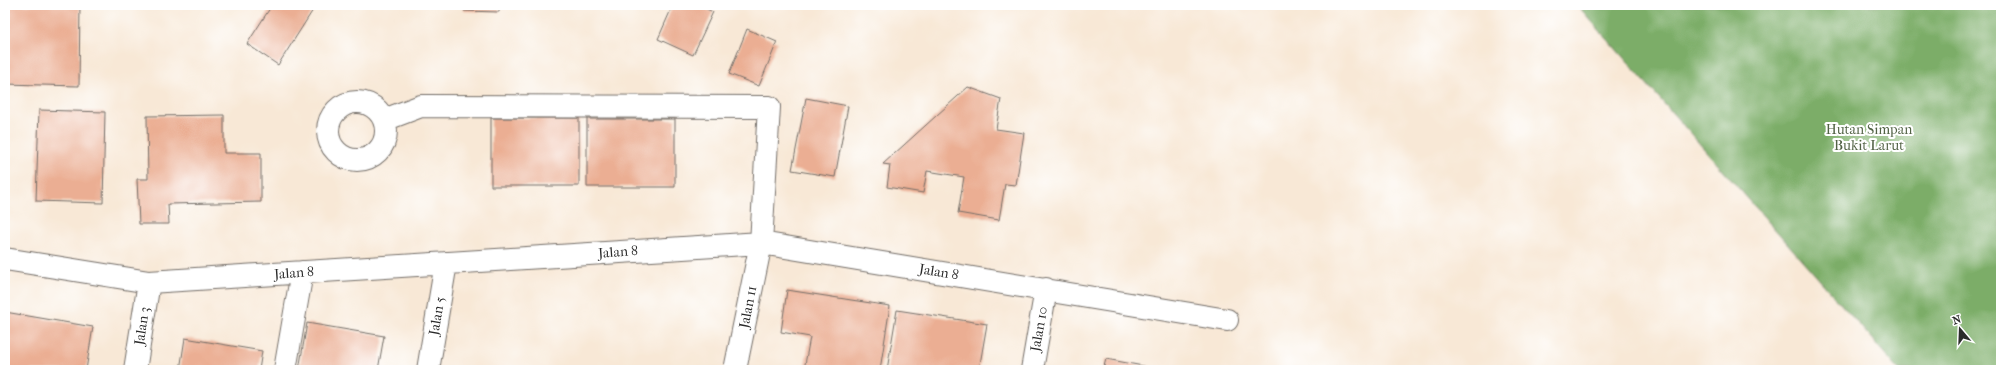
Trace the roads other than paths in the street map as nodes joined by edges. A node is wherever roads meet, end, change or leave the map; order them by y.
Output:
1 (384, 120) dead end
2 (761, 243) junction
3 (5, 259) edge
4 (446, 263) junction
5 (302, 272) junction
6 (149, 282) junction
7 (1046, 289) junction
8 (1227, 320) dead end
9 (135, 370) edge
10 (285, 370) edge
11 (428, 370) edge
12 (735, 370) edge
13 (1032, 370) edge

1 - 2 street, Jalan 11
2 - 4 street, Jalan 8
2 - 7 street, Jalan 8
2 - 12 street, Jalan 11
3 - 6 street, Jalan 8
4 - 5 street, Jalan 8
4 - 11 street, Jalan 5
5 - 6 street, Jalan 8
5 - 10 street
6 - 9 street, Jalan 3
7 - 8 street, Jalan 8
7 - 13 street, Jalan 10

